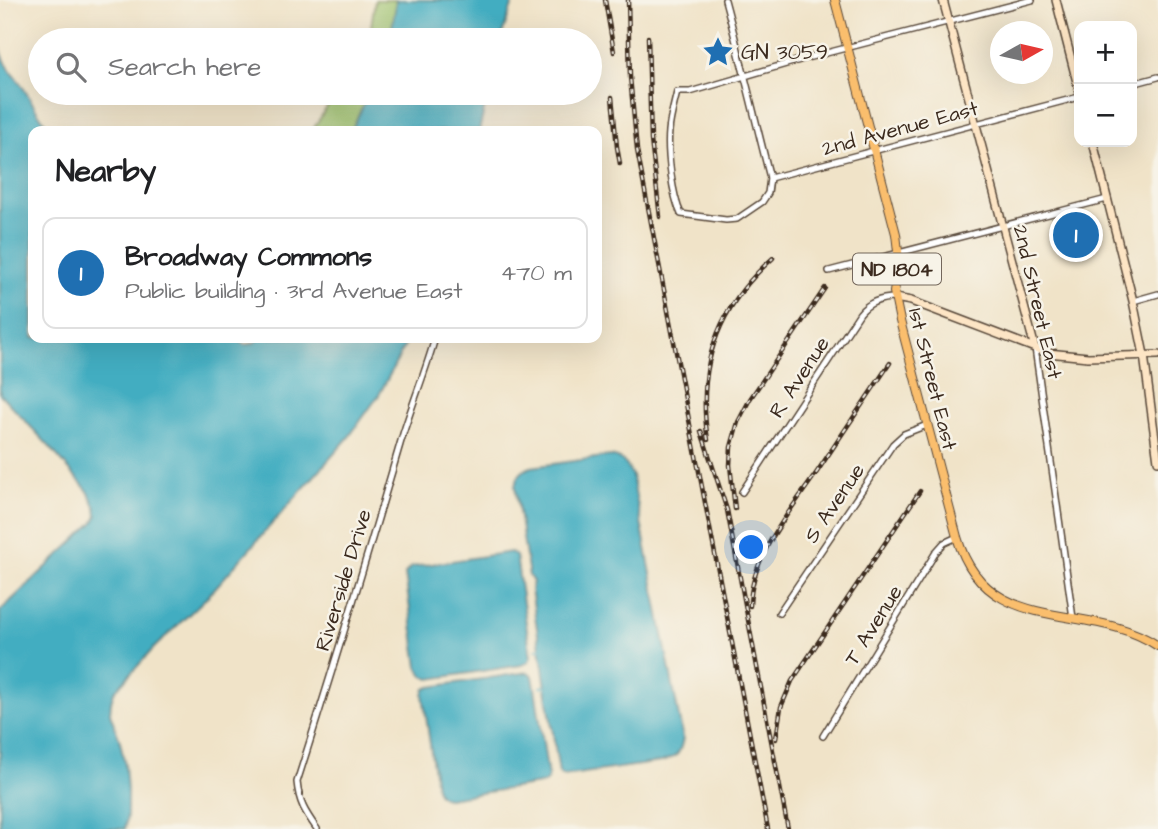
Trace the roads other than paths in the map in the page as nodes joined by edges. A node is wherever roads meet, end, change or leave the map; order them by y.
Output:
1 (725, 0) edge
2 (835, 0) edge
3 (943, 0) edge
4 (1032, 0) edge
5 (1056, 0) edge
6 (949, 22) junction
7 (848, 48) junction
8 (744, 75) junction
9 (1158, 77) edge
10 (1137, 83) edge
11 (1077, 84) edge
12 (1074, 98) edge
13 (976, 124) junction
14 (1094, 147) edge
15 (874, 151) junction
16 (770, 178) junction
17 (1107, 199) junction
18 (1003, 225) junction
19 (899, 252) junction
20 (829, 271) dead end
21 (1158, 294) edge
22 (895, 298) junction
23 (1133, 300) junction
24 (433, 343) edge
25 (1035, 348) junction
26 (1143, 355) junction
27 (1158, 355) edge
28 (927, 425) junction
29 (1156, 439) edge
30 (1158, 461) edge
31 (741, 492) dead end
32 (957, 537) junction
33 (779, 613) dead end
34 (1073, 618) junction
35 (1158, 646) edge
36 (823, 736) dead end
37 (317, 829) edge

1 - 8 street
2 - 7 main road, 1st Street East / ND 1804
3 - 6 street, 2nd Street East
4 - 6 street
5 - 11 street
6 - 7 street
6 - 13 street, 2nd Street East
7 - 8 street
7 - 15 main road, 1st Street East / ND 1804
8 - 16 street
8 - 16 street
9 - 10 street
12 - 13 street, 2nd Avenue East
13 - 15 street, 2nd Avenue East
13 - 18 street, 2nd Street East
14 - 17 street
15 - 16 street, 2nd Avenue East
15 - 19 main road, 1st Street East / ND 1804
17 - 18 street
17 - 23 street
18 - 19 street
18 - 25 street, 2nd Street East
19 - 20 street
19 - 22 main road, 1st Street East / ND 1804
21 - 23 street
22 - 25 street
22 - 28 main road, 1st Street East / ND 1804
22 - 31 street, R Avenue
23 - 26 street
24 - 37 street, Riverside Drive
25 - 26 street
25 - 34 street, 2nd Street East
26 - 27 street
26 - 29 street
28 - 32 main road, 1st Street East / ND 1804
28 - 33 street, S Avenue
29 - 30 street
32 - 34 main road, 1st Street East / ND 1804
32 - 36 street, T Avenue
34 - 35 main road, ND 1804

